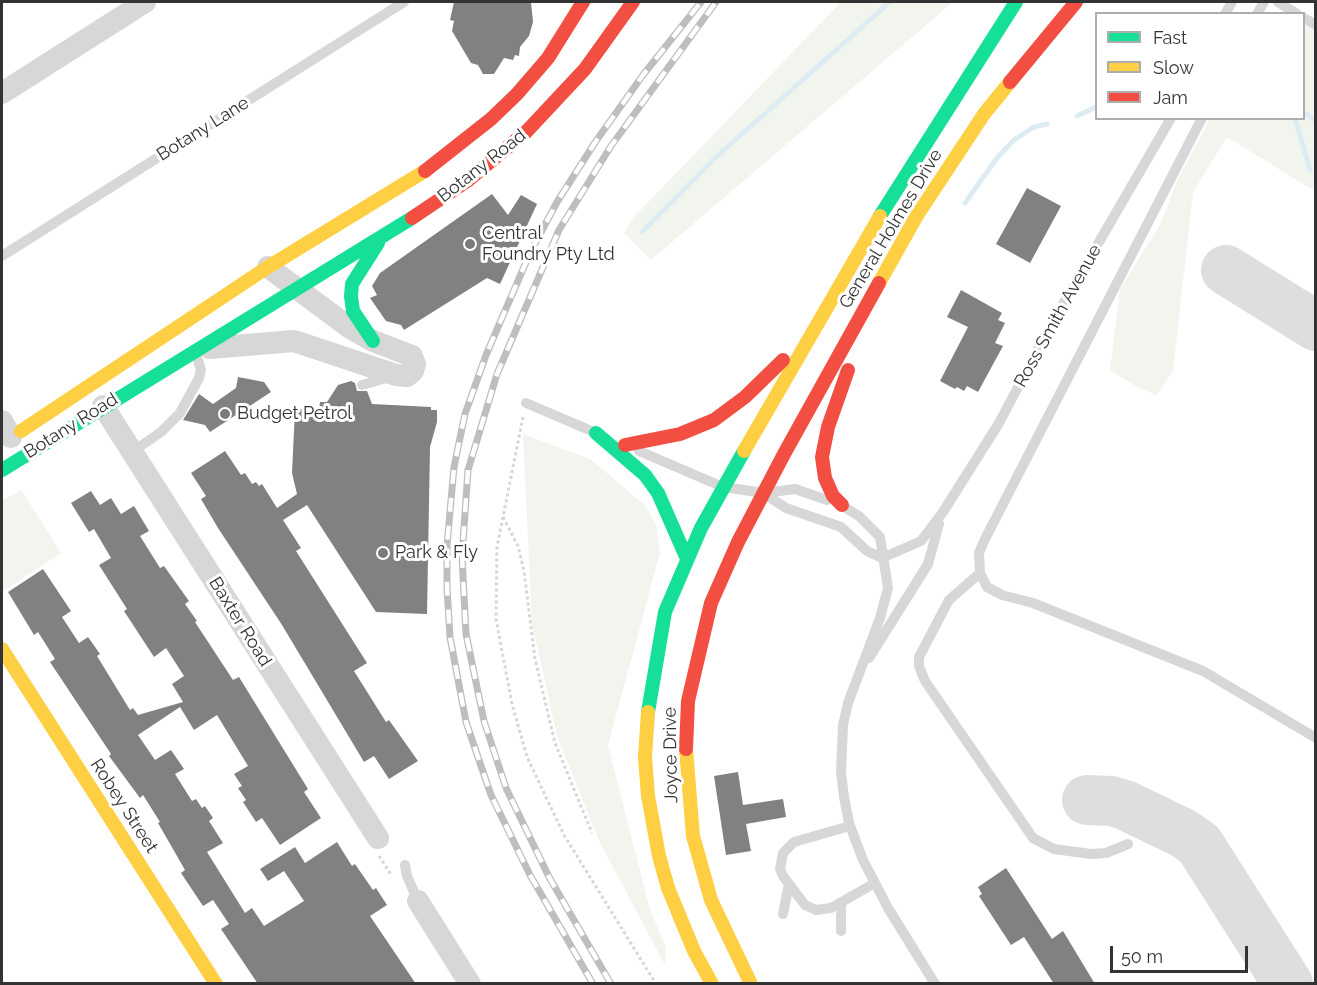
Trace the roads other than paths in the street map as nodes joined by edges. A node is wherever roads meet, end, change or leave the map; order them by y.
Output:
1 (145, 2) edge
2 (404, 2) edge
3 (583, 2) edge
4 (633, 2) edge
5 (1016, 2) edge
6 (1076, 2) edge
7 (1278, 2) edge
8 (560, 10) dead end
9 (1294, 12) edge
10 (586, 24) dead end
11 (557, 42) junction
12 (968, 54) dead end
13 (548, 58) junction
14 (970, 72) junction
15 (2, 93) edge
16 (1170, 120) edge
17 (1201, 120) edge
18 (384, 236) junction
19 (2, 256) edge
20 (268, 267) junction
21 (295, 289) junction
22 (852, 331) junction
23 (812, 332) junction
24 (373, 341) junction
25 (195, 351) junction
26 (396, 375) junction
27 (362, 386) dead end
28 (526, 403) road end
29 (103, 406) junction
30 (596, 433) junction
31 (9, 440) edge
32 (626, 445) junction
33 (132, 452) junction
34 (2, 470) edge
35 (2, 475) edge
36 (723, 487) junction
37 (764, 493) junction
38 (842, 506) junction
39 (943, 512) junction
40 (701, 528) joint
41 (882, 558) junction
42 (687, 559) junction
43 (980, 573) junction
44 (2, 649) edge
45 (854, 680) junction
46 (1316, 738) edge
47 (850, 826) junction
48 (378, 838) dead end
49 (1128, 844) dead end
50 (405, 865) dead end
51 (875, 883) junction
52 (789, 884) junction
53 (418, 901) joint
54 (841, 903) junction
55 (783, 914) dead end
56 (841, 931) dead end
57 (216, 984) edge
58 (470, 984) edge
59 (712, 984) edge
60 (752, 984) edge
61 (935, 984) edge

1 - 15 street
2 - 19 lane, Botany Lane
3 - 11 main road, Botany Road
4 - 18 main road, Botany Road
5 - 14 main road, General Holmes Drive
6 - 22 main road, General Holmes Drive
7 - 9 lane
8 - 11 main road
10 - 13 main road
11 - 13 main road, Botany Road
12 - 14 main road
13 - 20 main road, Botany Road
14 - 23 main road, General Holmes Drive
16 - 39 lane, Ross Smith Avenue
17 - 43 lane
18 - 21 main road, Botany Road
18 - 24 main road
20 - 21 street
20 - 31 main road, Botany Road
21 - 24 street
21 - 25 main road, Botany Road
22 - 37 main road, General Holmes Drive
22 - 38 main road
23 - 32 main road
23 - 36 main road, General Holmes Drive
24 - 26 street
25 - 26 street
25 - 29 main road, Botany Road
25 - 33 lane
26 - 27 lane
28 - 30 lane
29 - 31 main road, Botany Road
29 - 33 street, Baxter Road
30 - 32 lane
30 - 42 main road
31 - 34 main road, Botany Road
31 - 35 main road
32 - 36 lane
33 - 48 street, Baxter Road
36 - 37 lane
36 - 40 main road, General Holmes Drive
37 - 38 lane, Ross Smith Avenue
37 - 41 lane
37 - 60 main road, Joyce Drive
38 - 41 lane, Ross Smith Avenue
39 - 41 lane, Ross Smith Avenue
39 - 45 lane, Ross Smith Avenue
40 - 42 main road, Joyce Drive
41 - 45 lane, Ross Smith Avenue
42 - 59 main road, Joyce Drive
43 - 46 lane
43 - 49 lane
44 - 57 main road, Robey Street
45 - 47 lane, Ross Smith Avenue
47 - 51 lane, Ross Smith Avenue
47 - 52 lane
50 - 53 lane
51 - 54 lane
51 - 61 lane, Ross Smith Avenue
52 - 54 lane
52 - 55 lane
53 - 58 street
54 - 56 lane

